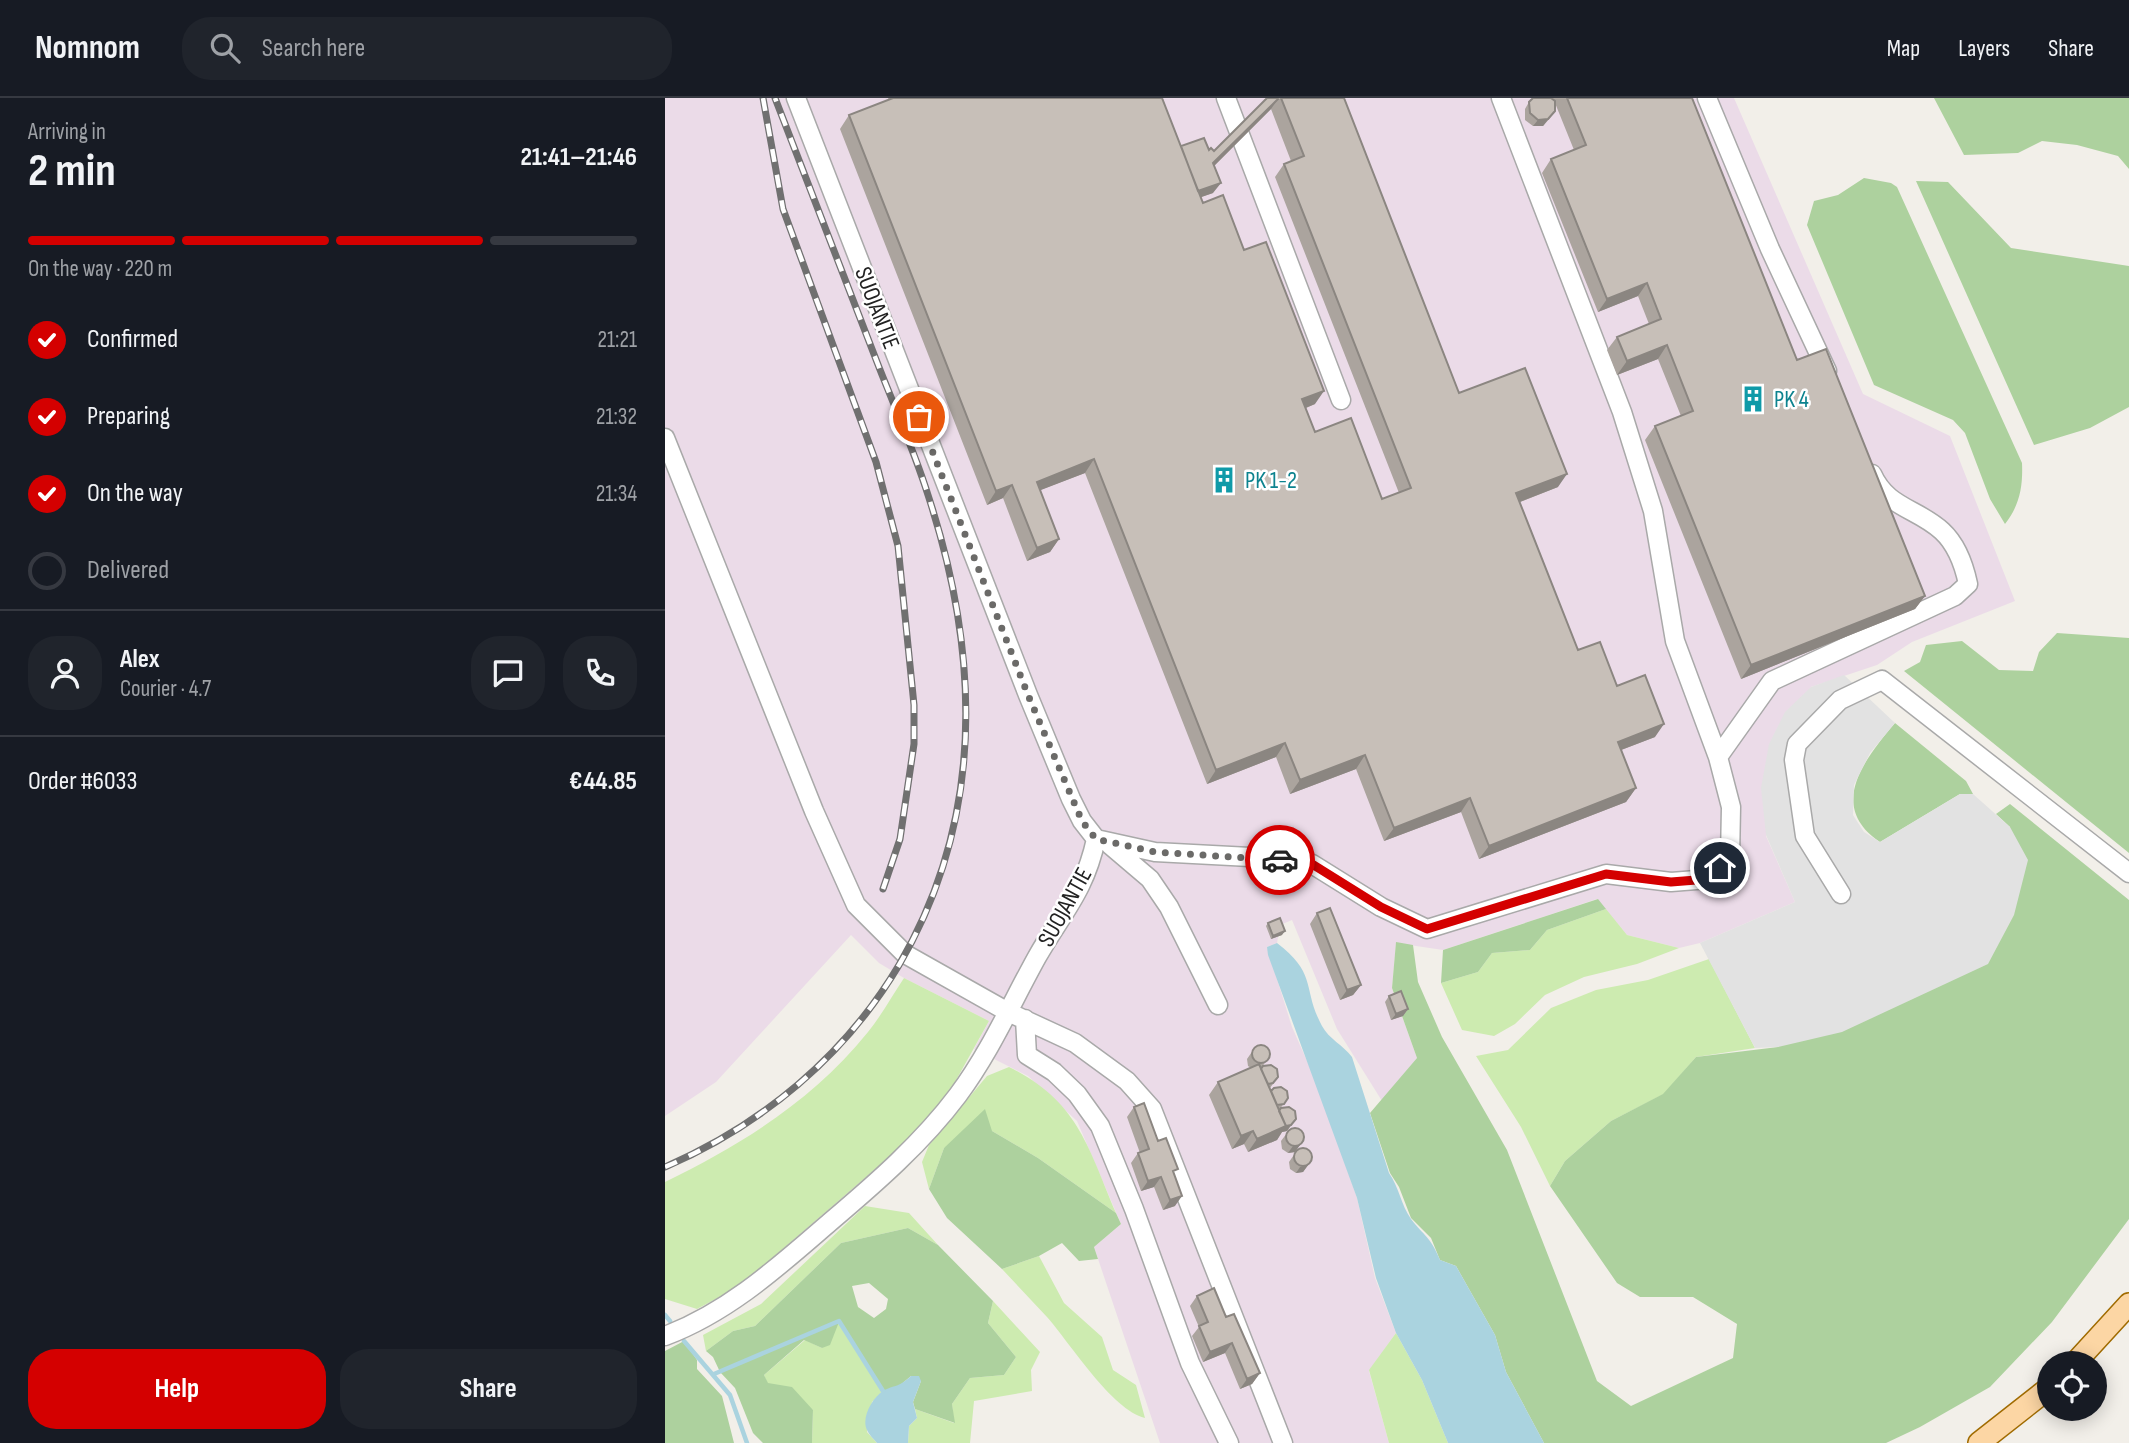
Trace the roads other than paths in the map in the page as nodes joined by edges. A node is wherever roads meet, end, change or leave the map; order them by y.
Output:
1 (796, 98) edge
2 (1226, 98) edge
3 (1501, 98) edge
4 (1707, 98) edge
5 (1833, 384) edge
6 (1341, 400) dead end
7 (665, 438) edge
8 (1865, 456) edge
9 (1718, 757) junction
10 (1101, 841) junction
11 (2129, 873) edge
12 (1841, 894) dead end
13 (1218, 1005) dead end
14 (1016, 1016) junction
15 (2129, 1304) edge
16 (665, 1336) edge
17 (2086, 1351) edge
18 (2037, 1397) edge
19 (1229, 1443) edge
20 (1283, 1443) edge
21 (1979, 1443) edge

1 - 10 lane, SUOJANTIE
2 - 6 lane
3 - 9 lane
4 - 5 lane
7 - 14 lane
8 - 9 lane
9 - 10 lane
10 - 13 lane
10 - 14 lane, SUOJANTIE
11 - 12 lane
14 - 16 lane, SUOJANTIE
14 - 19 lane
14 - 20 lane
15 - 17 main road
18 - 21 main road

